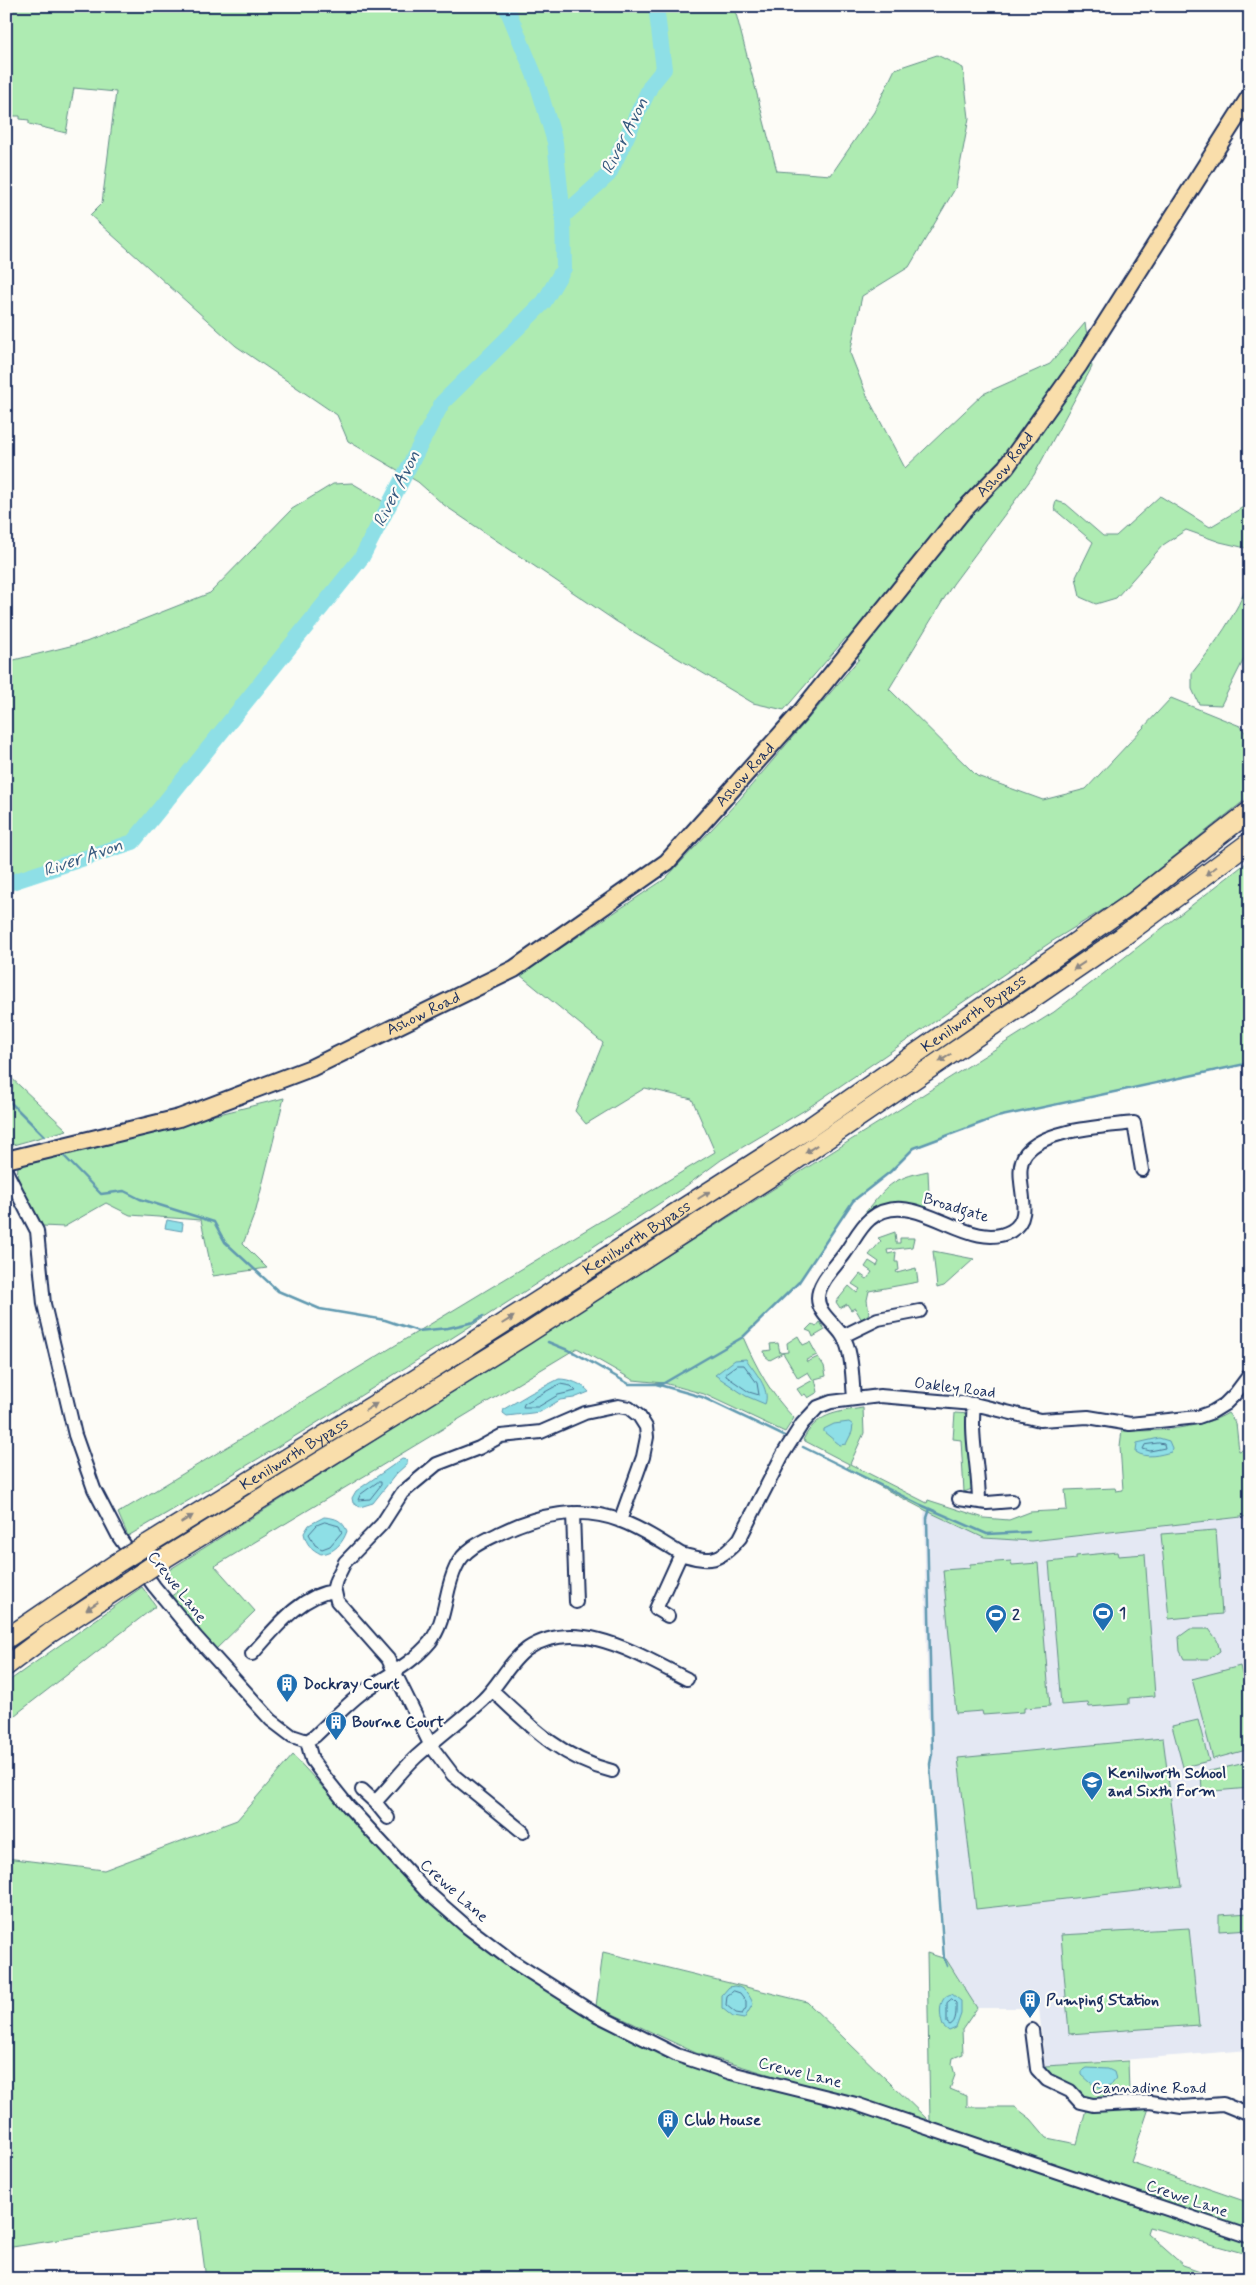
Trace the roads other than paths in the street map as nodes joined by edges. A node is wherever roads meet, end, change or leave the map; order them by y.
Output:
1 (1250, 96) edge
2 (1250, 811) edge
3 (1250, 842) edge
4 (6, 1160) edge
5 (1142, 1170) dead end
6 (6, 1171) edge
7 (920, 1311) dead end
8 (843, 1336) junction
9 (1250, 1374) edge
10 (854, 1398) junction
11 (974, 1404) junction
12 (959, 1499) dead end
13 (1012, 1501) dead end
14 (979, 1502) junction
15 (573, 1513) junction
16 (620, 1520) junction
17 (681, 1554) junction
18 (334, 1592) junction
19 (576, 1602) dead end
20 (668, 1616) dead end
21 (6, 1640) edge
22 (252, 1654) dead end
23 (6, 1666) edge
24 (394, 1673) junction
25 (687, 1679) dead end
26 (493, 1691) junction
27 (306, 1740) junction
28 (431, 1746) junction
29 (612, 1771) dead end
30 (362, 1790) dead end
31 (375, 1802) junction
32 (388, 1818) dead end
33 (524, 1832) dead end
34 (1032, 2030) dead end
35 (1250, 2115) edge
36 (1250, 2237) edge

1 - 4 main road, Ashow Road
21 -> 2 highway, Kenilworth Bypass, bridge
3 -> 23 highway, Kenilworth Bypass, bridge
5 - 8 street, Broadgate
6 - 27 street, Crewe Lane
7 - 8 street
8 - 10 street, Broadgate
9 - 11 street, Oakley Road
10 - 11 street, Oakley Road
10 - 17 street, Oakley Road
11 - 14 street
12 - 14 street
13 - 14 street
15 - 16 street
15 - 19 street
15 - 24 street
16 - 17 street
16 - 18 street
17 - 20 street
18 - 22 street
18 - 24 street
24 - 27 street
24 - 28 street
25 - 26 street
26 - 28 street
26 - 29 street
27 - 36 street, Crewe Lane
28 - 31 street
28 - 33 street
30 - 31 street
31 - 32 street
34 - 35 street, Cannadine Road

